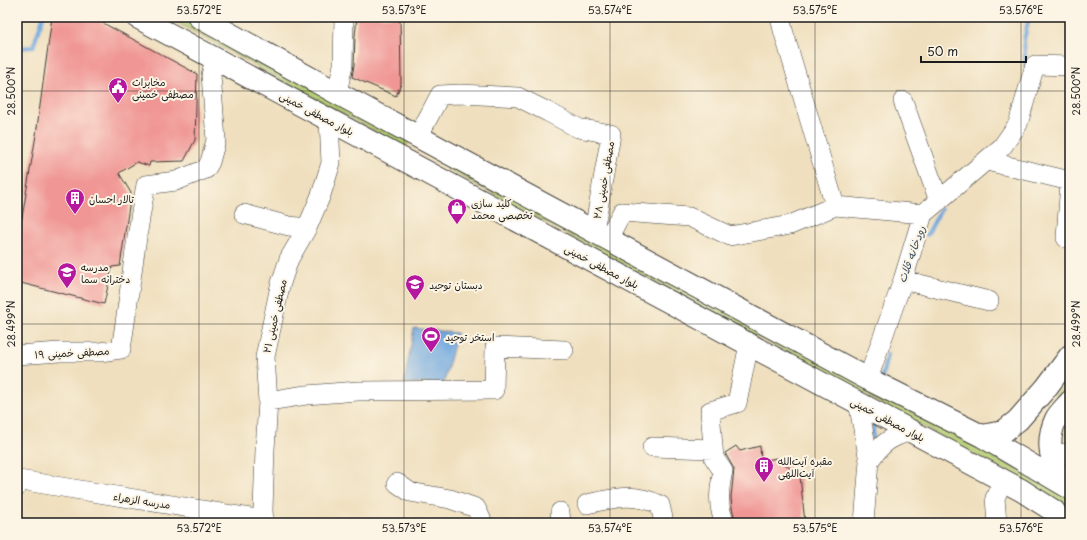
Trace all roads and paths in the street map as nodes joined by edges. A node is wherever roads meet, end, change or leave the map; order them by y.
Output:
1 (137, 17) edge
2 (344, 17) edge
3 (780, 17) edge
4 (204, 18) edge
5 (215, 59) junction
6 (1070, 66) edge
7 (337, 93) junction
8 (903, 101) dead end
9 (329, 120) junction
10 (418, 137) junction
11 (438, 147) junction
12 (987, 161) junction
13 (424, 170) junction
14 (1070, 181) edge
15 (939, 201) junction
16 (834, 206) junction
17 (244, 214) dead end
18 (923, 214) junction
19 (307, 228) junction
20 (601, 235) junction
21 (1066, 238) dead end
22 (903, 280) junction
23 (989, 301) dead end
24 (749, 344) junction
25 (564, 350) dead end
26 (17, 354) edge
27 (1070, 356) edge
28 (869, 379) junction
29 (268, 401) junction
30 (859, 403) junction
31 (1033, 404) junction
32 (1063, 410) edge
33 (910, 431) junction
34 (982, 436) junction
35 (652, 447) dead end
36 (713, 449) junction
37 (1060, 453) edge
38 (869, 460) junction
39 (1003, 480) junction
40 (397, 483) dead end
41 (18, 484) edge
42 (1064, 485) edge
43 (588, 504) dead end
44 (264, 522) edge
45 (483, 523) edge
46 (663, 523) edge
47 (726, 523) edge
48 (864, 523) edge
49 (997, 523) edge
50 (1061, 523) edge

1 - 5 main road, بلوار مصطفی خمینی
2 - 7 street
3 - 16 street
4 - 7 main road
5 - 9 main road, بلوار مصطفی خمینی
5 - 26 street, مصطفی خمینی ۱۹
6 - 12 street
7 - 10 main road
8 - 15 street
9 - 13 main road, بلوار مصطفی خمینی
9 - 19 street, مصطفی خمینی ۲۱
10 - 11 main road
10 - 20 street, مصطفی خمینی ۲۸
11 - 13 main road
11 - 20 main road
12 - 14 street
12 - 15 street
13 - 24 main road, بلوار مصطفی خمینی
14 - 21 street
15 - 18 street
16 - 18 street
16 - 20 street
17 - 19 street
18 - 22 street
19 - 29 street, مصطفی خمینی ۲۱
20 - 28 main road
22 - 23 street
22 - 28 street
24 - 30 main road, بلوار مصطفی خمینی
24 - 36 street
25 - 29 street
27 - 31 main road
28 - 34 main road
29 - 44 street, مصطفی خمینی ۲۱
30 - 33 main road, بلوار مصطفی خمینی
30 - 38 street
31 - 32 main road
31 - 34 main road
32 - 37 main road
33 - 38 street
33 - 39 main road, بلوار مصطفی خمینی
34 - 42 main road
35 - 36 street
36 - 47 street
37 - 42 main road
38 - 48 street
39 - 49 street
39 - 50 main road, بلوار مصطفی خمینی
40 - 45 street
41 - 44 street, مدرسه الزهراء
43 - 46 street

